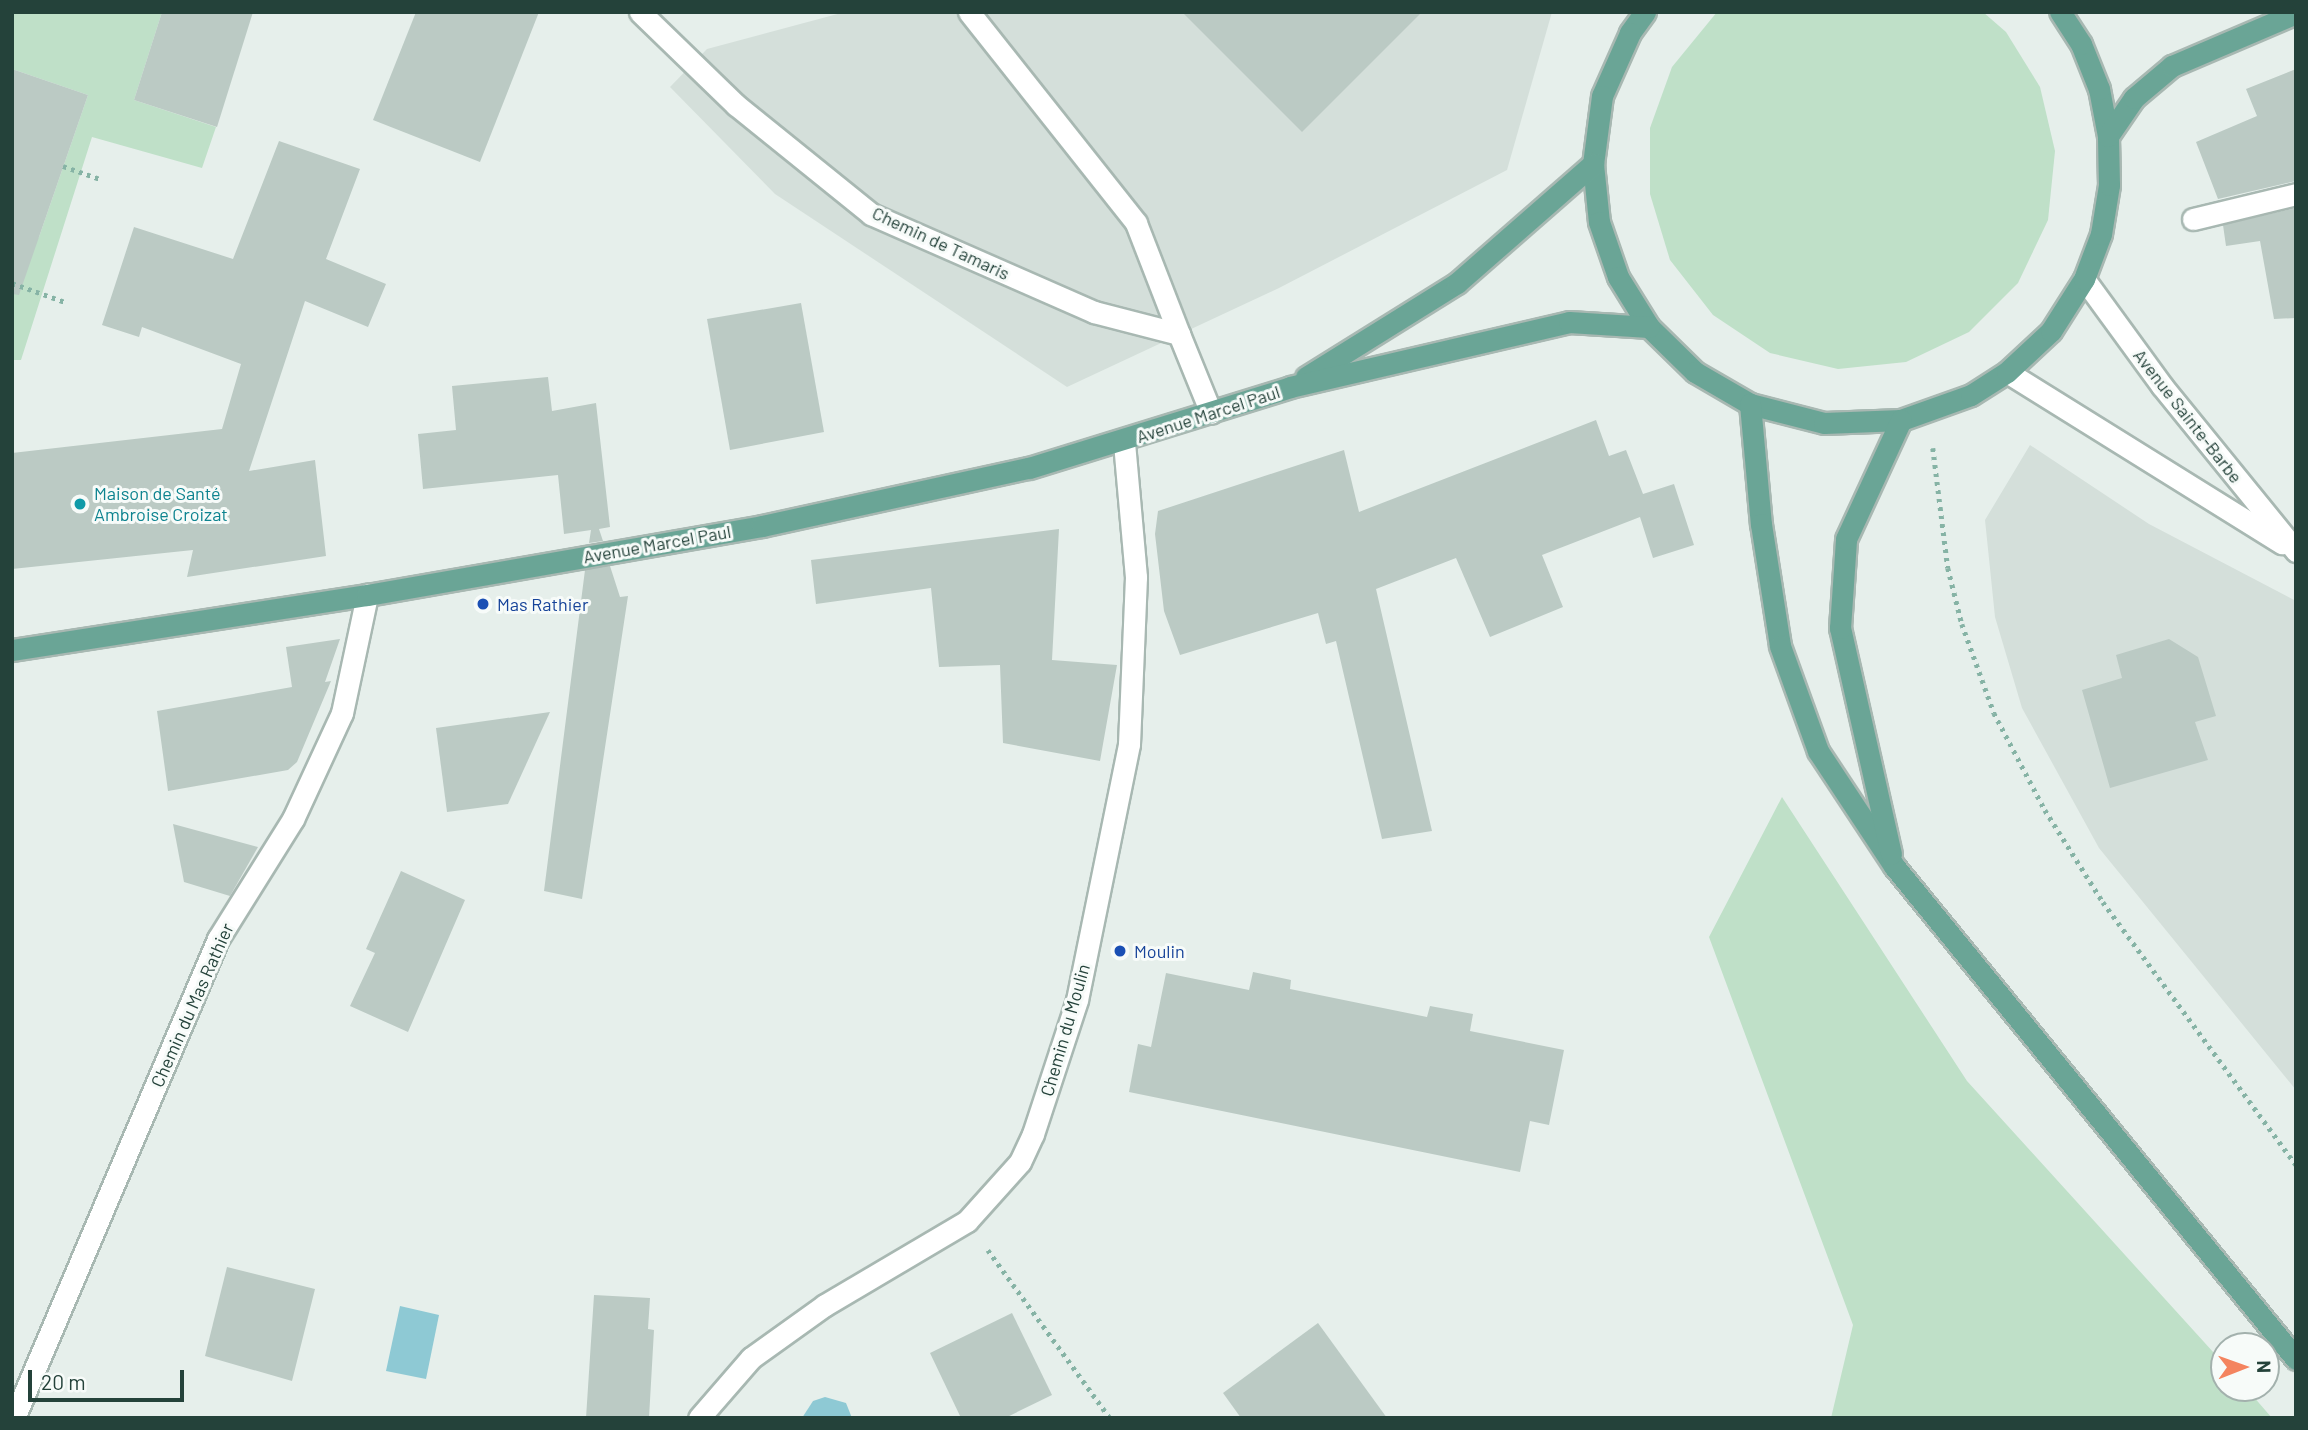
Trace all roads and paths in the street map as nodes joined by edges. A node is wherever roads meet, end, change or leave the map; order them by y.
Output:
1 (640, 12) edge
2 (969, 12) edge
3 (1622, 12) edge
4 (1645, 12) edge
5 (2060, 12) edge
6 (2296, 13) edge
7 (1630, 33) junction
8 (2108, 136) junction
9 (1593, 164) junction
10 (64, 166) dead end
11 (103, 180) dead end
12 (2296, 194) edge
13 (2193, 219) dead end
14 (2084, 279) junction
15 (12, 283) edge
16 (65, 302) dead end
17 (1649, 327) junction
18 (1180, 334) junction
19 (2007, 372) junction
20 (1290, 387) junction
21 (1751, 404) junction
22 (1932, 411) junction
23 (1211, 413) junction
24 (1900, 420) junction
25 (1124, 442) junction
26 (2296, 551) edge
27 (367, 595) junction
28 (12, 650) edge
29 (1894, 866) junction
30 (2296, 1165) edge
31 (967, 1221) junction
32 (2296, 1359) edge
33 (14, 1418) edge
34 (699, 1418) edge
35 (1110, 1418) edge

1 - 18 street, Chemin de Tamaris
2 - 18 street
3 - 7 main road
4 - 7 main road
5 - 8 main road
6 - 8 main road
7 - 9 main road
8 - 14 main road
9 - 17 main road
9 - 20 main road, Avenue Marcel Paul
10 - 11 path
12 - 13 street
14 - 19 main road
14 - 26 street, Avenue Sainte-Barbe
15 - 16 path
17 - 20 main road, Avenue Marcel Paul
17 - 21 main road
18 - 23 street
19 - 22 main road
19 - 26 street, Avenue Sainte-Barbe
20 - 23 main road, Avenue Marcel Paul
21 - 24 main road
21 - 29 main road
22 - 24 main road
22 - 30 path
23 - 25 main road, Avenue Marcel Paul
24 - 29 main road
25 - 27 main road, Avenue Marcel Paul
25 - 31 street, Chemin du Moulin
27 - 28 main road, Avenue Marcel Paul
27 - 33 street, Chemin du Mas Rathier
29 - 32 main road
31 - 34 street, Chemin du Moulin
31 - 35 path

